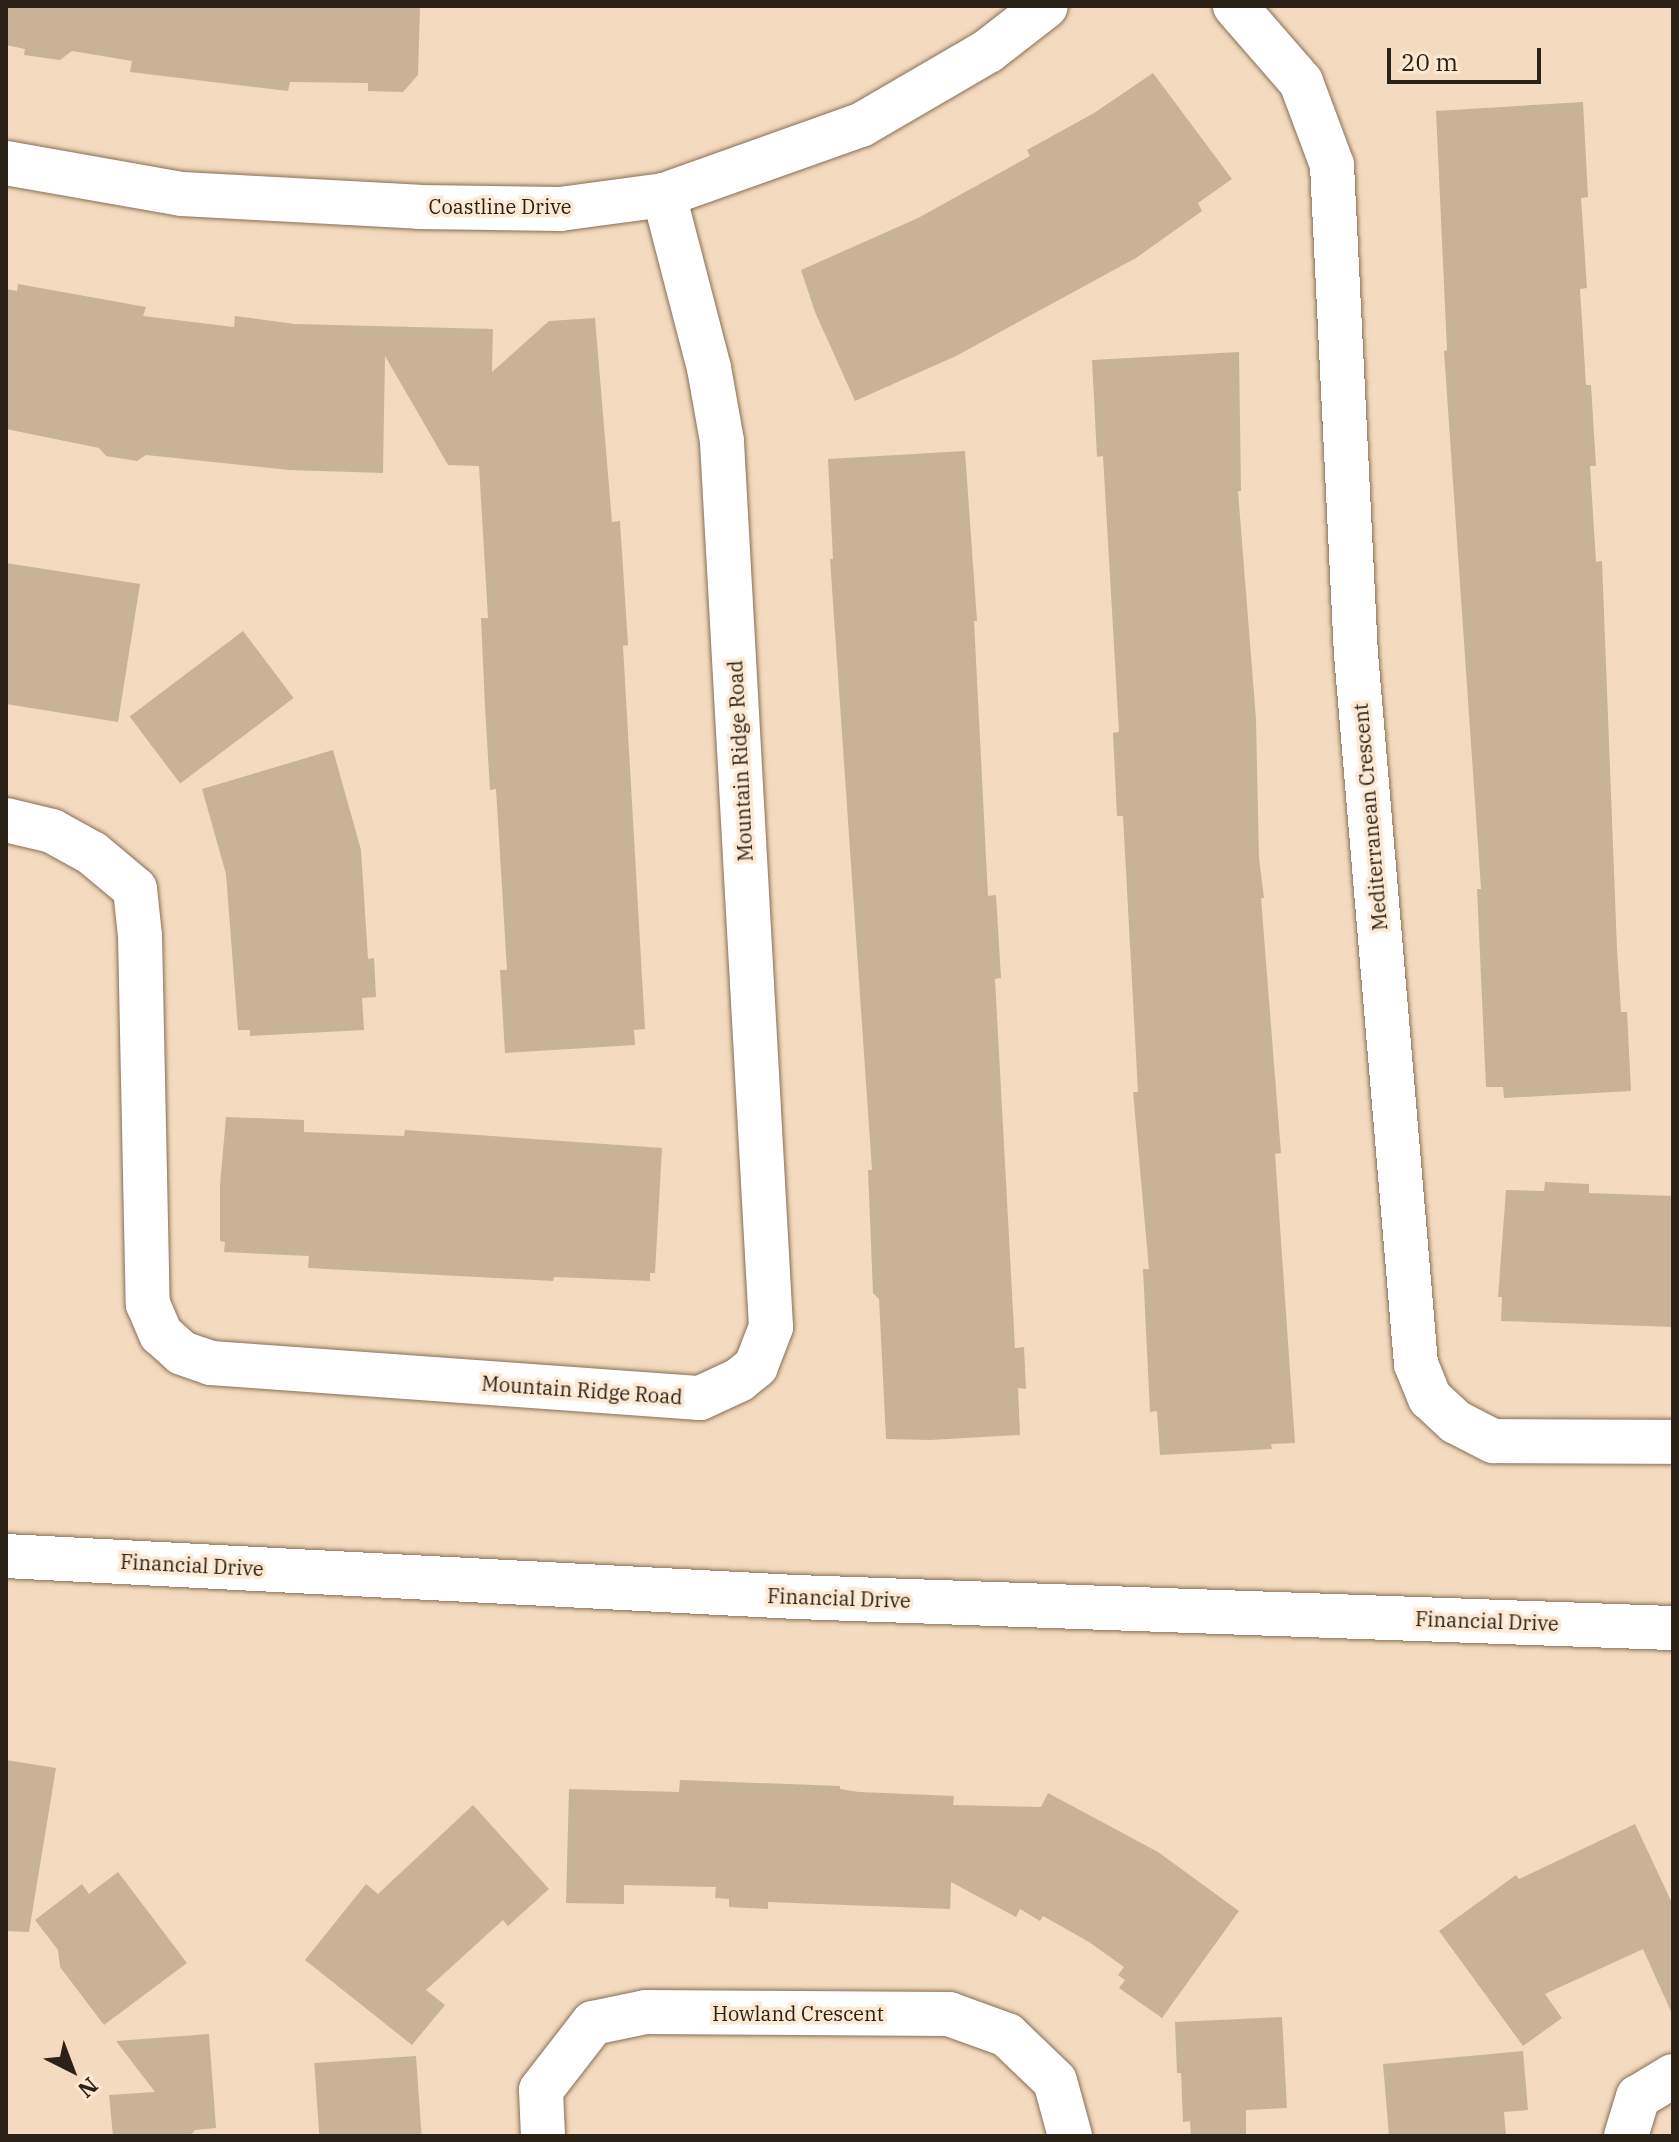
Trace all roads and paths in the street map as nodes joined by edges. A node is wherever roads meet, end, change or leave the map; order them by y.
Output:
1 (1046, 6) edge
2 (1235, 6) edge
3 (6, 163) edge
4 (664, 195) junction
5 (6, 820) edge
6 (1673, 1442) edge
7 (6, 1556) edge
8 (1673, 1628) edge
9 (1673, 2076) edge
10 (543, 2136) edge
11 (1070, 2136) edge
12 (1626, 2136) edge

1 - 4 street, Coastline Drive
2 - 6 street, Mediterranean Crescent
3 - 4 street, Coastline Drive
4 - 5 street, Mountain Ridge Road
7 - 8 street, Financial Drive
9 - 12 street
10 - 11 street, Howland Crescent

